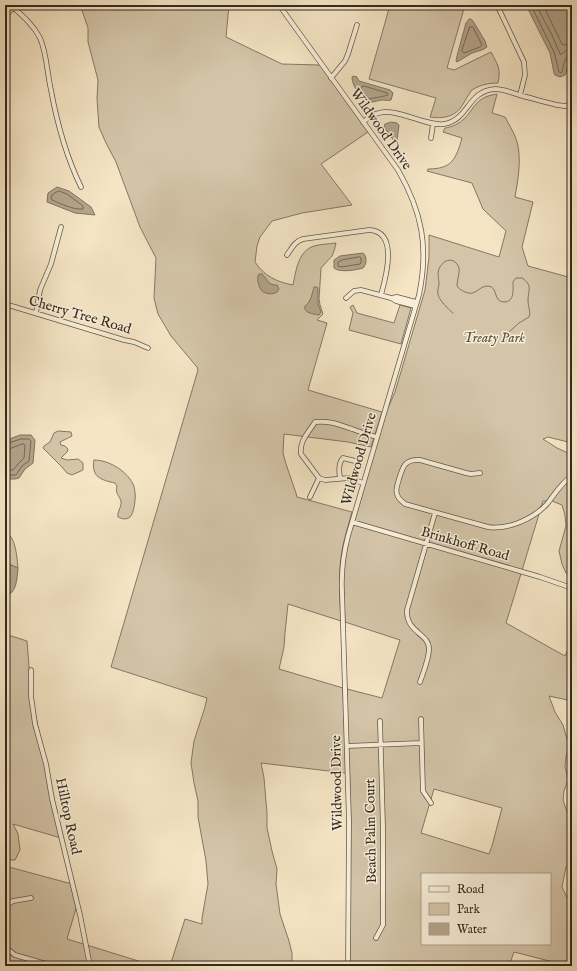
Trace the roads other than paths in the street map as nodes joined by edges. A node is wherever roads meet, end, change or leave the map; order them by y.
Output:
1 (279, 5) edge
2 (497, 5) edge
3 (15, 7) edge
4 (5, 16) edge
5 (357, 25) dead end
6 (331, 78) junction
7 (520, 95) junction
8 (572, 104) edge
9 (363, 122) junction
10 (433, 124) junction
11 (431, 138) dead end
12 (81, 187) dead end
13 (61, 228) dead end
14 (287, 255) dead end
15 (381, 295) junction
16 (346, 298) dead end
17 (5, 304) edge
18 (416, 304) junction
19 (36, 313) junction
20 (148, 348) dead end
21 (376, 437) junction
22 (359, 462) dead end
23 (480, 473) dead end
24 (572, 476) edge
25 (319, 478) junction
26 (340, 478) junction
27 (363, 483) junction
28 (310, 497) dead end
29 (435, 513) junction
30 (352, 522) junction
31 (426, 543) junction
32 (572, 588) edge
33 (31, 670) dead end
34 (420, 682) dead end
35 (421, 720) dead end
36 (380, 722) dead end
37 (421, 743) junction
38 (381, 745) junction
39 (347, 746) junction
40 (431, 803) dead end
41 (31, 898) dead end
42 (5, 906) edge
43 (376, 938) dead end
44 (5, 947) edge
45 (53, 966) edge
46 (90, 966) edge
47 (348, 966) edge

1 - 6 street, Wildwood Drive
2 - 7 street
3 - 4 street
3 - 12 street
5 - 6 street
6 - 9 street, Wildwood Drive
7 - 8 street
7 - 10 street
9 - 10 street
9 - 18 street, Wildwood Drive
10 - 11 street
13 - 19 street
14 - 15 street
15 - 16 street
15 - 18 street
17 - 19 street, Cherry Tree Road
18 - 21 street, Wildwood Drive
19 - 20 street, Cherry Tree Road
21 - 25 street
21 - 27 street, Wildwood Drive
22 - 26 street
23 - 29 street
24 - 29 street
25 - 26 street
25 - 28 street
26 - 27 street
27 - 30 street, Wildwood Drive
29 - 31 street
30 - 31 street, Brinkhoff Road
30 - 39 street, Wildwood Drive
31 - 32 street, Brinkhoff Road
31 - 34 street
33 - 46 street, Hilltop Road
35 - 37 street
36 - 38 street, Beach Palm Court
37 - 38 street
37 - 40 street
38 - 39 street
38 - 43 street, Beach Palm Court
39 - 47 street, Wildwood Drive
41 - 42 street
44 - 45 street

